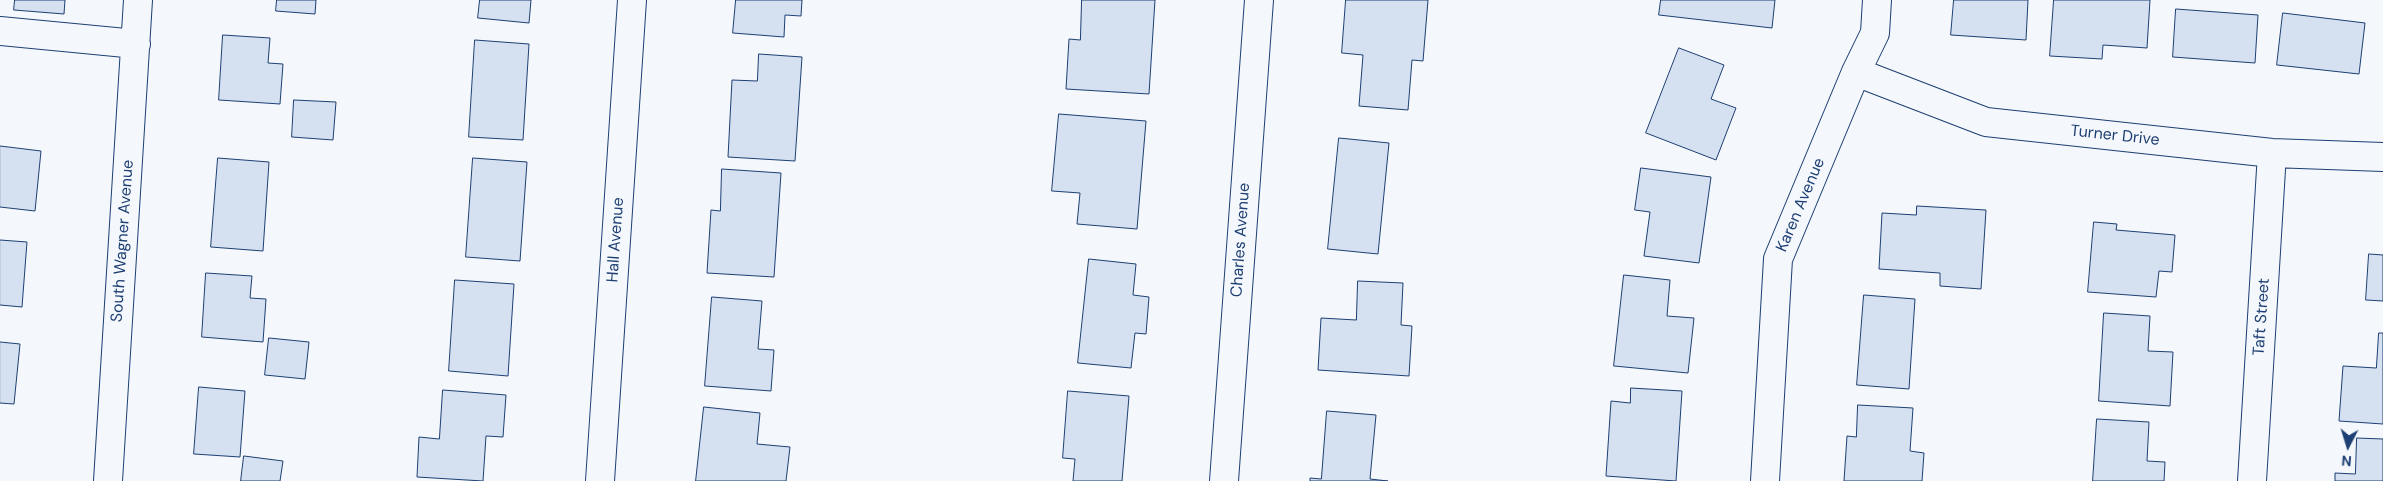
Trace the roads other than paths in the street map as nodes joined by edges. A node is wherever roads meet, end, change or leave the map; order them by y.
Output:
1 (138, 0) edge
2 (632, 0) edge
3 (1259, 0) edge
4 (1877, 0) edge
5 (0, 31) edge
6 (136, 44) junction
7 (1856, 72) junction
8 (2272, 153) junction
9 (2383, 157) edge
10 (108, 481) edge
11 (600, 481) edge
12 (1224, 481) edge
13 (1765, 481) edge
14 (2252, 481) edge

1 - 6 street, South Wagner Avenue
2 - 11 street, Hall Avenue
3 - 12 street, Charles Avenue
4 - 7 street, Karen Avenue
5 - 6 street
6 - 10 street, South Wagner Avenue
7 - 8 street, Turner Drive
7 - 13 street, Karen Avenue
8 - 9 street, Turner Drive
8 - 14 street, Taft Street

